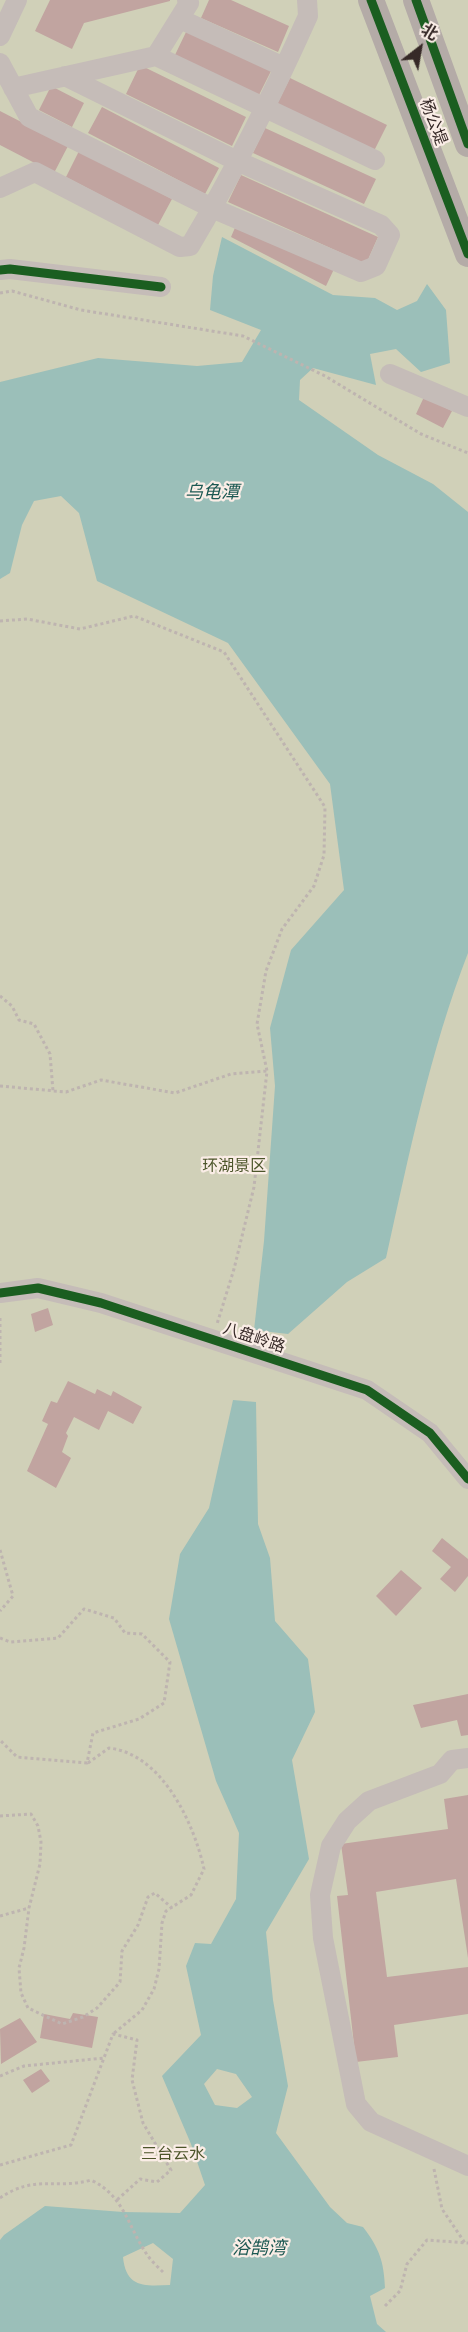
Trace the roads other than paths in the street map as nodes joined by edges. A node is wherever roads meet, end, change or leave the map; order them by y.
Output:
1 (17, 0) edge
2 (187, 0) edge
3 (307, 0) edge
4 (371, 0) edge
5 (416, 0) edge
6 (180, 19) junction
7 (0, 36) edge
8 (156, 56) junction
9 (0, 63) edge
10 (284, 67) junction
11 (65, 76) junction
12 (13, 88) junction
13 (264, 109) junction
14 (468, 144) edge
15 (375, 160) dead end
16 (237, 161) junction
17 (0, 188) edge
18 (212, 208) junction
19 (468, 255) edge
20 (0, 270) edge
21 (161, 287) dead end
22 (390, 374) dead end
23 (468, 407) edge
24 (0, 1293) edge
25 (468, 1479) edge
26 (468, 1758) edge
27 (468, 2166) edge

1 - 7 street
2 - 6 street
3 - 10 street
4 - 19 main road, 杨公堤
5 - 14 main road, 杨公堤
6 - 8 street
6 - 10 street
8 - 11 street
8 - 13 street
9 - 12 street
10 - 13 street
11 - 12 street
11 - 16 street
12 - 18 street
13 - 15 street
13 - 16 street
16 - 18 street
16 - 18 street
17 - 18 street
20 - 21 street
22 - 23 street
24 - 25 street, 八盘岭路
26 - 27 street

